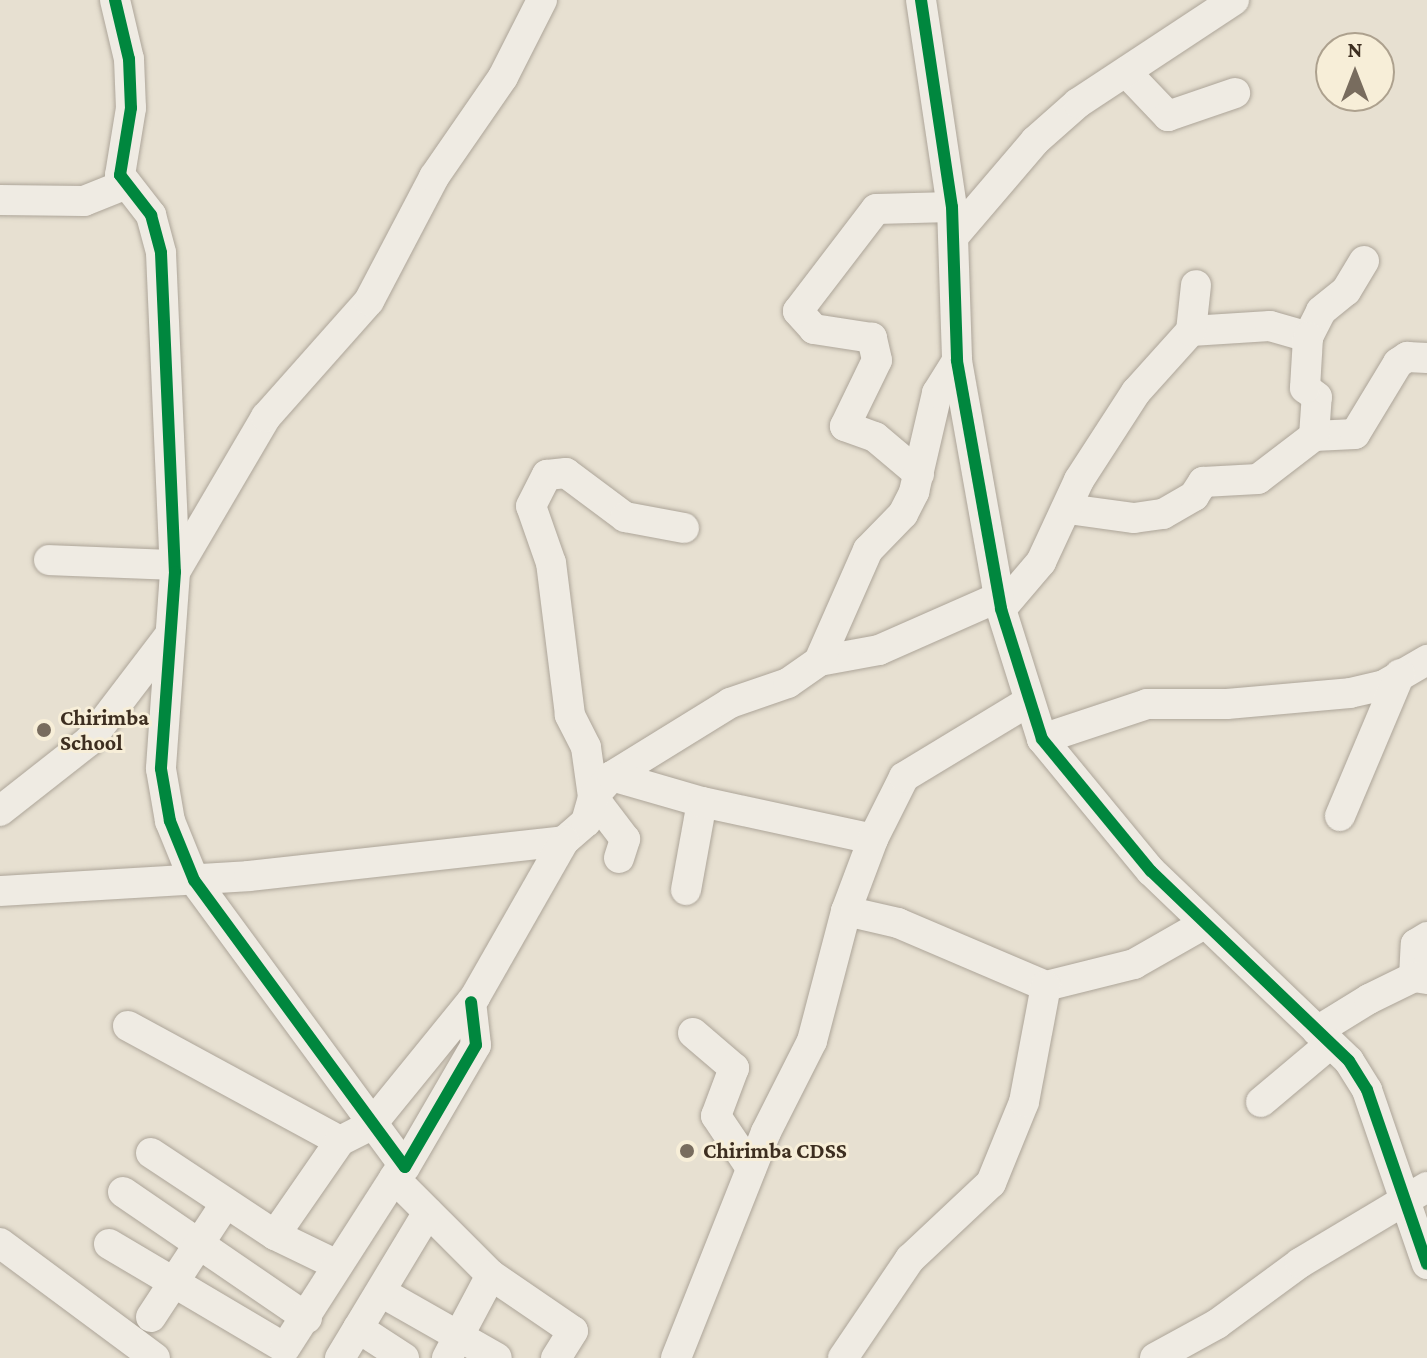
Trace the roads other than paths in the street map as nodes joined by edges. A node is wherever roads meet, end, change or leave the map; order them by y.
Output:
1 (115, 0) edge
2 (542, 0) edge
3 (921, 0) edge
4 (1234, 0) edge
5 (1126, 72) junction
6 (1235, 93) dead end
7 (124, 185) junction
8 (0, 200) edge
9 (953, 222) junction
10 (1364, 261) dead end
11 (1196, 285) dead end
12 (1191, 331) junction
13 (1308, 337) junction
14 (1427, 358) edge
15 (957, 361) junction
16 (1314, 436) junction
17 (919, 474) junction
18 (1068, 509) junction
19 (684, 528) dead end
20 (49, 560) dead end
21 (174, 569) junction
22 (1000, 603) junction
23 (169, 636) junction
24 (819, 661) junction
25 (1414, 667) edge
26 (1028, 702) junction
27 (1042, 739) junction
28 (602, 787) junction
29 (702, 802) junction
30 (0, 811) edge
31 (1340, 816) dead end
32 (873, 839) junction
33 (564, 841) junction
34 (619, 858) dead end
35 (194, 880) junction
36 (686, 890) dead end
37 (0, 891) edge
38 (846, 911) junction
39 (1204, 924) junction
40 (1427, 937) edge
41 (1421, 978) edge
42 (1046, 986) junction
43 (471, 1002) junction
44 (128, 1026) dead end
45 (693, 1033) dead end
46 (1324, 1037) junction
47 (1261, 1102) dead end
48 (371, 1125) junction
49 (340, 1141) junction
50 (151, 1153) dead end
51 (751, 1168) junction
52 (399, 1171) junction
53 (123, 1192) dead end
54 (1416, 1192) edge
55 (226, 1203) junction
56 (428, 1212) junction
57 (275, 1235) junction
58 (109, 1244) dead end
59 (201, 1246) junction
60 (4, 1251) edge
61 (1427, 1264) edge
62 (337, 1265) junction
63 (491, 1275) junction
64 (174, 1283) junction
65 (381, 1292) junction
66 (151, 1317) dead end
67 (307, 1318) junction
68 (358, 1328) junction
69 (452, 1347) edge
70 (141, 1355) edge
71 (340, 1358) edge
72 (404, 1358) edge
73 (497, 1358) edge
74 (556, 1358) edge
75 (676, 1358) edge
76 (843, 1358) edge
77 (1155, 1358) edge

1 - 7 street
2 - 21 street
3 - 9 street
4 - 5 street
5 - 6 street
5 - 9 street
7 - 8 street
7 - 21 street
9 - 15 street
9 - 17 street
10 - 13 street
11 - 12 street
12 - 13 street
12 - 18 street
13 - 16 street
14 - 16 street
15 - 17 street
15 - 22 street
16 - 18 street
17 - 24 street
18 - 22 street
19 - 28 street
20 - 21 street
21 - 23 street
22 - 24 street
22 - 26 street
23 - 30 street
23 - 35 street
24 - 28 street
25 - 27 street
25 - 31 street
26 - 27 street
26 - 32 street
27 - 39 street
28 - 29 street
28 - 33 street
28 - 34 street
29 - 32 street
29 - 36 street
32 - 38 street
33 - 35 street
33 - 43 street
35 - 37 street
35 - 48 street
38 - 42 street
38 - 51 street
39 - 42 street
39 - 46 street
40 - 41 street
41 - 46 street
42 - 76 street
43 - 48 street
43 - 52 street
44 - 49 street
45 - 51 street
46 - 47 street
46 - 54 street
48 - 49 street
48 - 52 street
49 - 57 street
50 - 55 street
51 - 75 street
52 - 56 street
52 - 62 street
53 - 59 street
54 - 61 street
54 - 77 street
55 - 57 street
55 - 59 street
56 - 63 street
56 - 65 street
57 - 62 street
58 - 64 street
59 - 64 street
59 - 67 street
60 - 70 street
62 - 67 street
63 - 69 street
63 - 74 street
64 - 66 street
64 - 67 street
65 - 68 street
65 - 69 street
68 - 71 street
68 - 72 street
69 - 73 street

